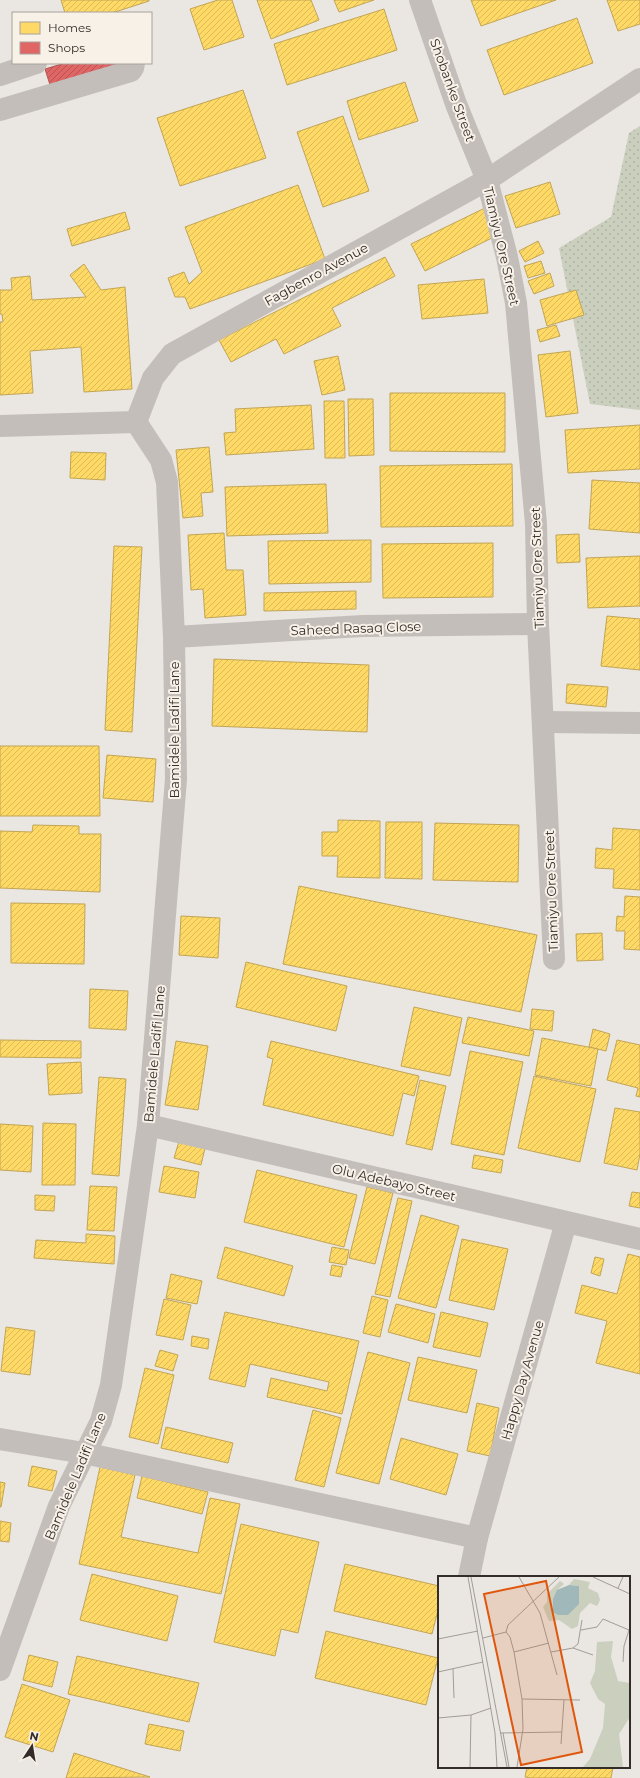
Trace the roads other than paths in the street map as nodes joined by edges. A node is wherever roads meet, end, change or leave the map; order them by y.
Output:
1 (420, 0) edge
2 (33, 64) edge
3 (134, 64) edge
4 (0, 75) edge
5 (640, 79) edge
6 (0, 110) edge
7 (487, 180) junction
8 (136, 422) junction
9 (0, 426) edge
10 (538, 624) junction
11 (174, 637) junction
12 (544, 722) junction
13 (640, 722) edge
14 (554, 959) dead end
15 (148, 1125) junction
16 (566, 1222) junction
17 (640, 1239) edge
18 (0, 1439) edge
19 (84, 1453) junction
20 (477, 1538) junction
21 (469, 1576) edge
22 (0, 1670) edge

1 - 7 street, Shobanke Street
2 - 4 street
3 - 6 street
5 - 7 street, Fagbenro Avenue
7 - 8 street, Fagbenro Avenue
7 - 10 street, Tiamiyu Ore Street
8 - 9 street
8 - 11 street, Bamidele Ladifi Lane
10 - 11 street, Saheed Rasaq Close
10 - 12 street, Tiamiyu Ore Street
11 - 15 street, Bamidele Ladifi Lane
12 - 13 street
12 - 14 street, Tiamiyu Ore Street
15 - 16 street, Olu Adebayo Street
15 - 19 street, Bamidele Ladifi Lane
16 - 17 street, Olu Adebayo Street
16 - 20 street, Happy Day Avenue
18 - 19 street
19 - 20 street
19 - 22 street, Bamidele Ladifi Lane
20 - 21 street, Happy Day Avenue

